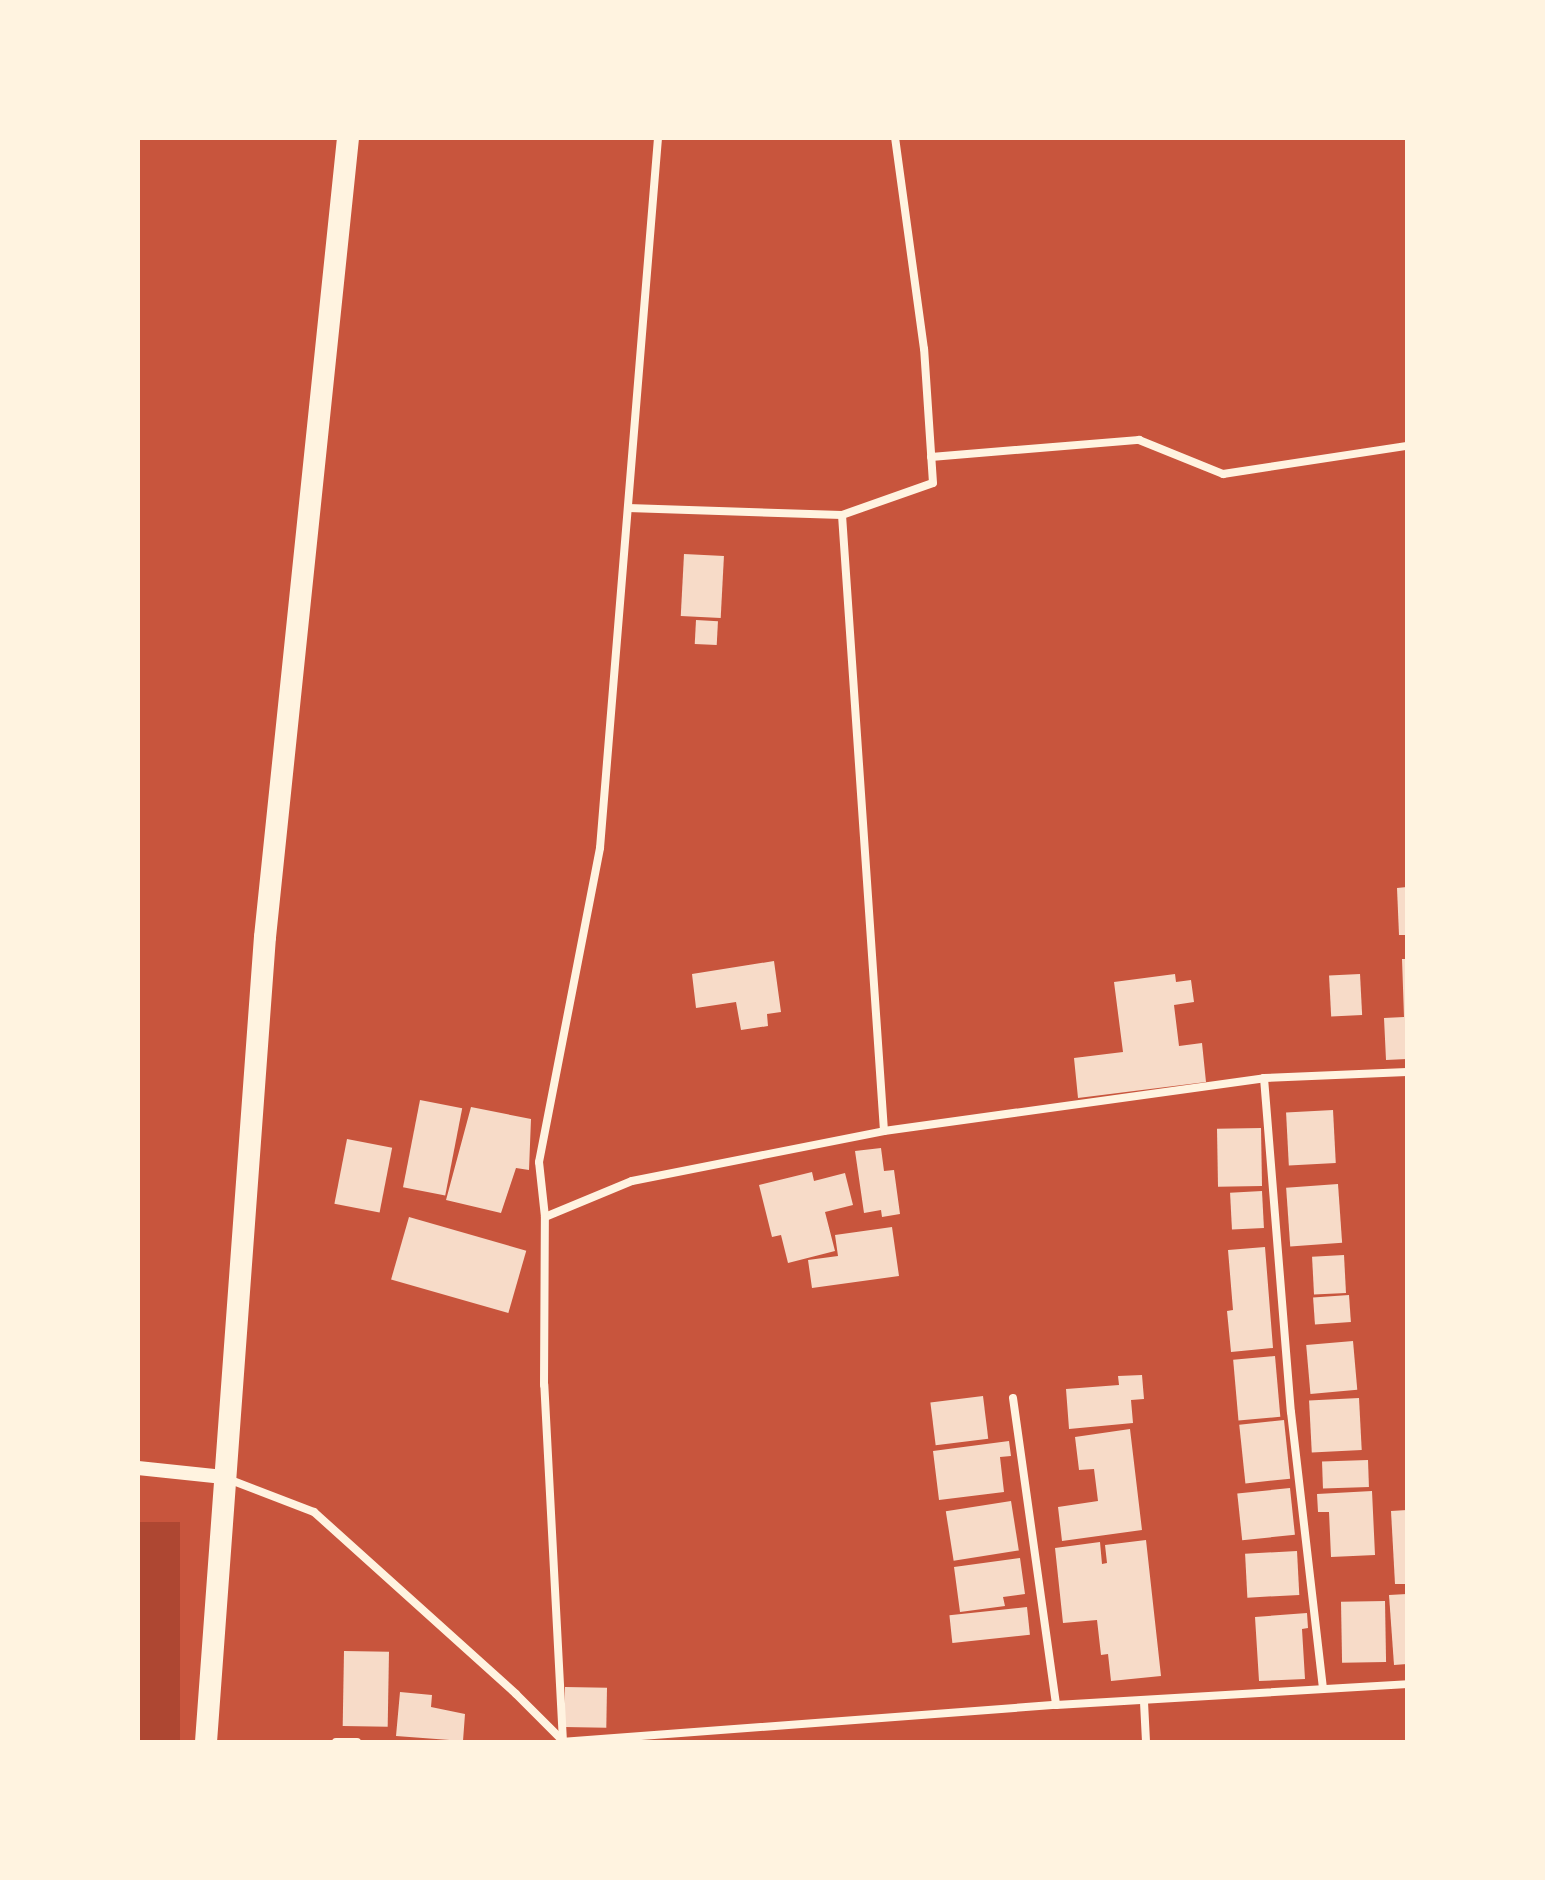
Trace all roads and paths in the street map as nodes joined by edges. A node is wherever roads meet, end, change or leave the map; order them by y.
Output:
1 (348, 138) edge
2 (658, 138) edge
3 (895, 138) edge
4 (1407, 446) edge
5 (931, 457) junction
6 (628, 508) junction
7 (842, 515) junction
8 (1407, 1072) edge
9 (1264, 1078) junction
10 (884, 1131) junction
11 (545, 1217) junction
12 (1013, 1398) dead end
13 (138, 1468) edge
14 (213, 1476) junction
15 (1407, 1684) edge
16 (1323, 1688) junction
17 (1144, 1702) junction
18 (1056, 1705) junction
19 (206, 1742) edge
20 (336, 1742) edge
21 (357, 1742) edge
22 (563, 1742) edge
23 (1146, 1742) edge

1 - 14 highway
2 - 6 street
3 - 5 street
4 - 5 street
5 - 7 street
6 - 7 street
6 - 11 street
7 - 10 street
8 - 9 street
9 - 10 street
9 - 16 street
10 - 11 street
11 - 22 street
12 - 18 street
13 - 14 street
14 - 19 highway
14 - 22 street
15 - 16 street
16 - 17 street
17 - 18 street
17 - 23 street
18 - 22 street
20 - 21 street

